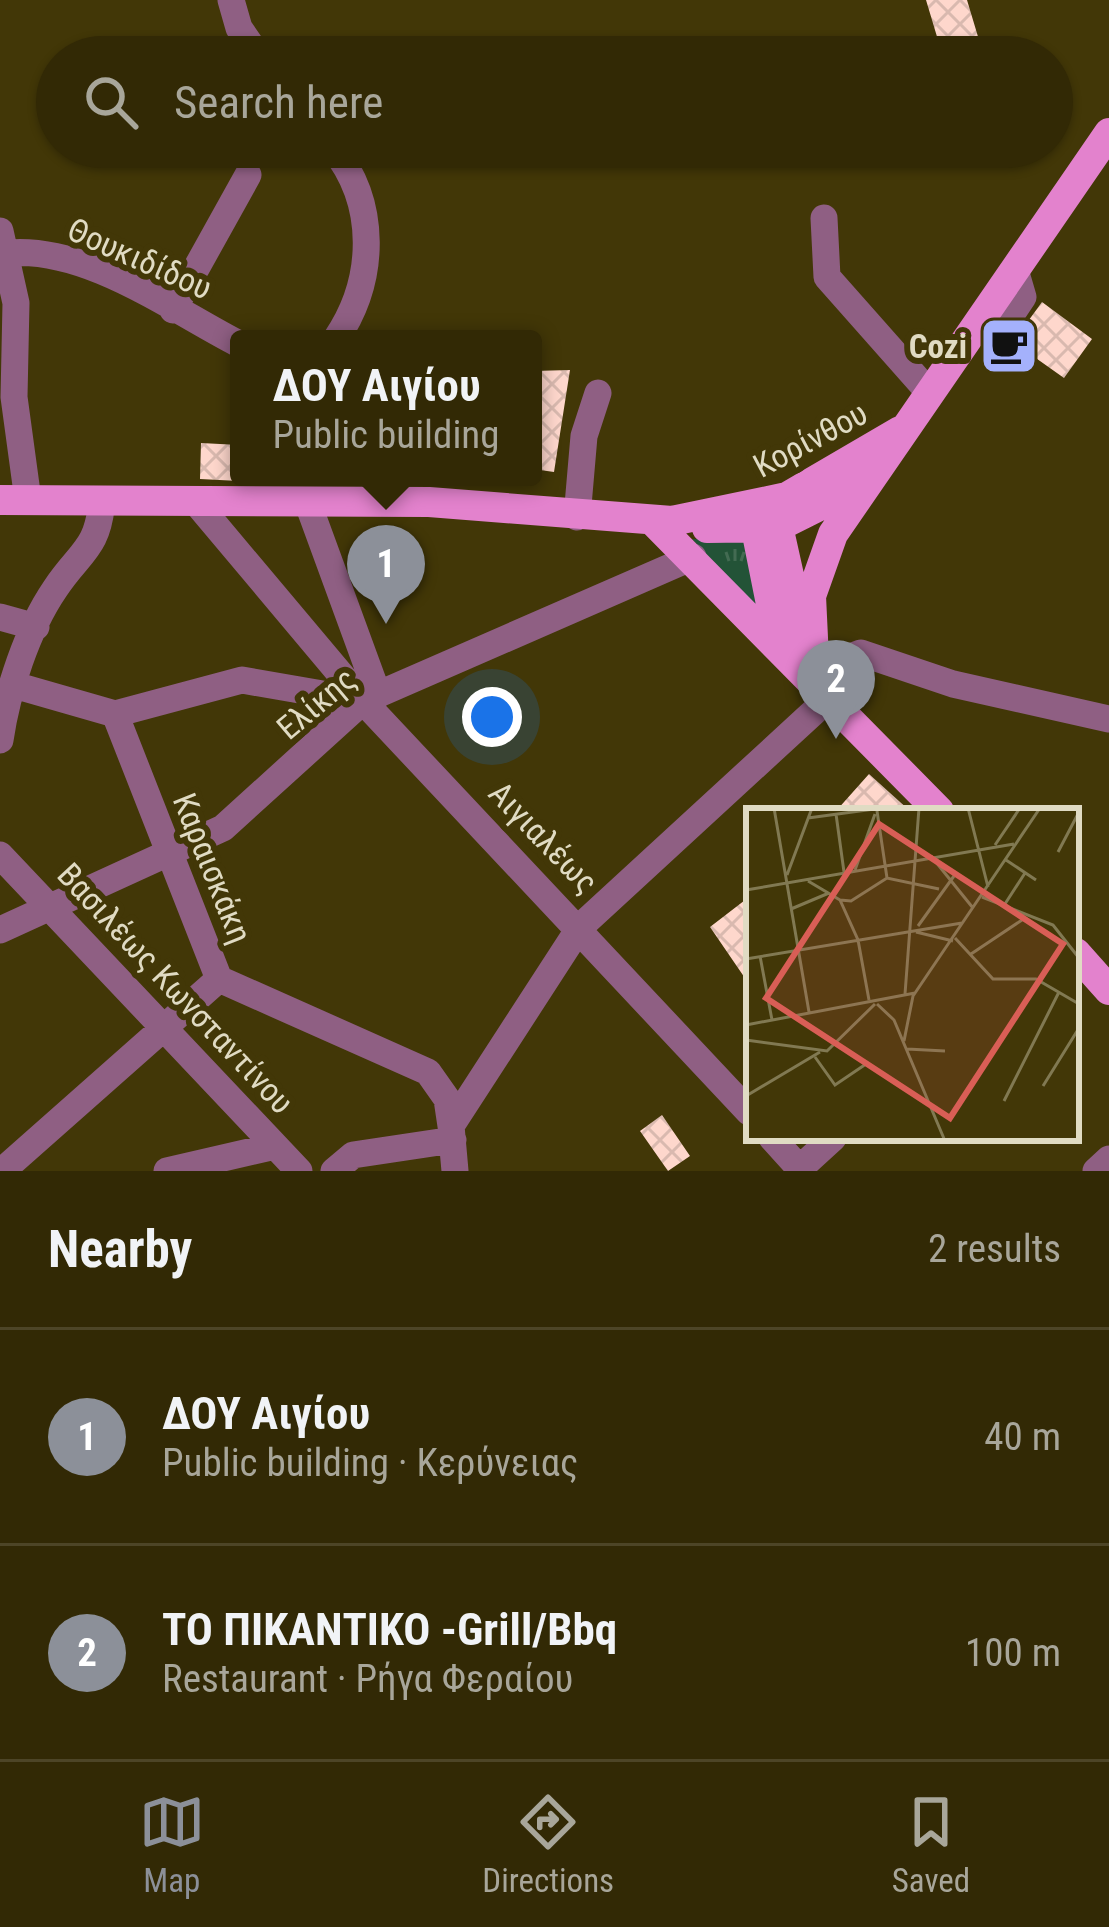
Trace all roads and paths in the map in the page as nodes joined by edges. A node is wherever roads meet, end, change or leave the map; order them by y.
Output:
1 (231, 0) edge
2 (245, 36) edge
3 (1109, 133) edge
4 (346, 168) edge
5 (248, 175) dead end
6 (824, 218) dead end
7 (4, 242) edge
8 (173, 310) junction
9 (341, 330) edge
10 (230, 339) edge
11 (7, 376) edge
12 (927, 390) junction
13 (598, 393) dead end
14 (900, 431) junction
15 (876, 475) junction
16 (295, 493) edge
17 (14, 500) edge
18 (102, 500) junction
19 (194, 501) junction
20 (578, 517) junction
21 (764, 517) junction
22 (662, 521) junction
23 (693, 557) junction
24 (0, 616) edge
25 (36, 627) junction
26 (814, 672) junction
27 (14, 685) junction
28 (370, 698) junction
29 (1107, 712) edge
30 (115, 714) junction
31 (0, 740) edge
32 (937, 808) edge
33 (0, 855) edge
34 (170, 857) junction
35 (50, 908) junction
36 (580, 927) junction
37 (0, 930) edge
38 (1079, 956) edge
39 (219, 979) junction
40 (1109, 990) edge
41 (161, 1026) junction
42 (746, 1109) edge
43 (452, 1133) junction
44 (775, 1141) edge
45 (830, 1141) edge
46 (275, 1146) junction
47 (1109, 1159) edge
48 (800, 1170) edge
49 (2, 1171) edge
50 (166, 1171) edge
51 (299, 1171) edge
52 (334, 1171) edge
53 (454, 1171) edge
54 (1096, 1171) edge

1 - 2 street
3 - 12 main road, Κορίνθου
4 - 9 street
5 - 8 street
6 - 12 street
7 - 8 street, Θουκιδίδου
7 - 11 street
8 - 10 street, Θουκιδίδου
11 - 17 street
12 - 14 main road, Κορίνθου
13 - 20 street
14 - 15 main road, Κορίνθου
14 - 21 main road, Κορίνθου
15 - 21 main road
15 - 26 main road, Κορίνθου
16 - 19 main road
16 - 20 main road
16 - 28 street
17 - 18 main road
18 - 19 main road
18 - 25 street
19 - 28 street, Αιγιαλέως
20 - 22 main road
21 - 22 main road
21 - 26 main road
22 - 23 main road
23 - 26 main road
23 - 28 street, Ελίκης
24 - 25 street
25 - 27 street
26 - 29 street
26 - 32 main road
26 - 36 street
27 - 30 street
27 - 31 street
28 - 30 street
28 - 34 street, Ελίκης
28 - 36 street, Αιγιαλέως
30 - 34 street, Καραισκάκη
33 - 35 street, Βασιλέως Κωνσταντίνου
34 - 35 street, Ελίκης
34 - 39 street, Καραισκάκη
35 - 37 street, Ελίκης
35 - 41 street, Βασιλέως Κωνσταντίνου
36 - 42 street, Αιγιαλέως
36 - 43 street
38 - 40 main road
39 - 41 street
39 - 43 street, Καραισκάκη
41 - 46 street, Βασιλέως Κωνσταντίνου
41 - 49 street
43 - 52 street
43 - 53 street
44 - 48 street
45 - 48 street
46 - 50 street
46 - 51 street, Βασιλέως Κωνσταντίνου
47 - 54 street

